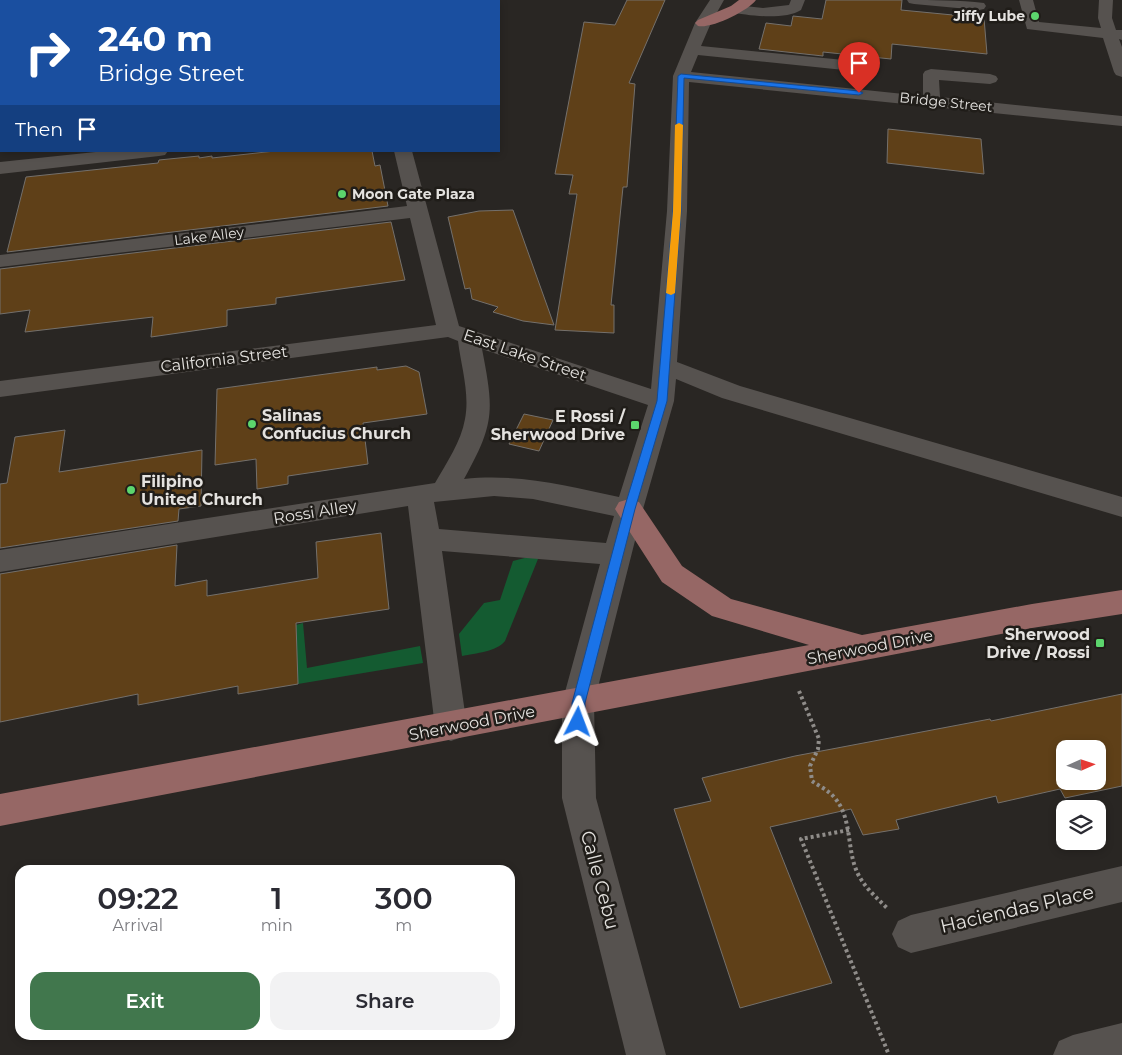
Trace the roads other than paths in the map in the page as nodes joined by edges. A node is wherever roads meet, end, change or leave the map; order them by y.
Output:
1 (749, 0) edge
2 (798, 0) edge
3 (914, 0) edge
4 (1026, 0) edge
5 (1106, 0) edge
6 (943, 1) edge
7 (727, 4) edge
8 (978, 6) dead end
9 (1116, 34) edge
10 (692, 50) junction
11 (844, 65) dead end
12 (1122, 72) edge
13 (681, 76) junction
14 (990, 79) dead end
15 (932, 101) junction
16 (1122, 121) edge
17 (150, 152) edge
18 (403, 152) edge
19 (1, 169) edge
20 (418, 211) junction
21 (0, 261) edge
22 (459, 333) junction
23 (665, 366) junction
24 (0, 388) edge
25 (662, 401) junction
26 (432, 493) junction
27 (1122, 507) edge
28 (629, 509) junction
29 (426, 539) junction
30 (618, 555) junction
31 (0, 561) edge
32 (1122, 602) edge
33 (867, 648) junction
34 (578, 703) junction
35 (451, 726) junction
36 (0, 810) edge
37 (1122, 884) edge
38 (911, 934) road end
39 (1122, 1043) edge
40 (646, 1055) edge
41 (1073, 1055) edge

1 - 7 main road
2 - 7 street
3 - 6 street
4 - 9 street
5 - 9 street
6 - 8 street
7 - 10 street
9 - 12 street
10 - 11 street
10 - 13 street
13 - 15 street, Bridge Street
13 - 23 street, Calle Cebu
14 - 15 street
15 - 16 street, Bridge Street
17 - 19 street
18 - 20 street, East Lake Street
20 - 21 street, Lake Alley
20 - 22 street, East Lake Street
22 - 24 street, California Street
22 - 25 street, East Lake Street
22 - 26 street
23 - 25 street, Calle Cebu
23 - 27 street
25 - 28 street, Calle Cebu
26 - 28 street, Rossi Alley
26 - 29 street
26 - 31 street, Rossi Alley
28 - 30 street, Calle Cebu
28 - 33 main road
29 - 30 street
29 - 35 street
30 - 34 street, Calle Cebu
32 - 33 main road, Sherwood Drive
33 - 34 main road, Sherwood Drive
34 - 35 main road, Sherwood Drive
34 - 40 street, Calle Cebu
35 - 36 main road, Sherwood Drive
37 - 38 street, Haciendas Place
39 - 41 street

